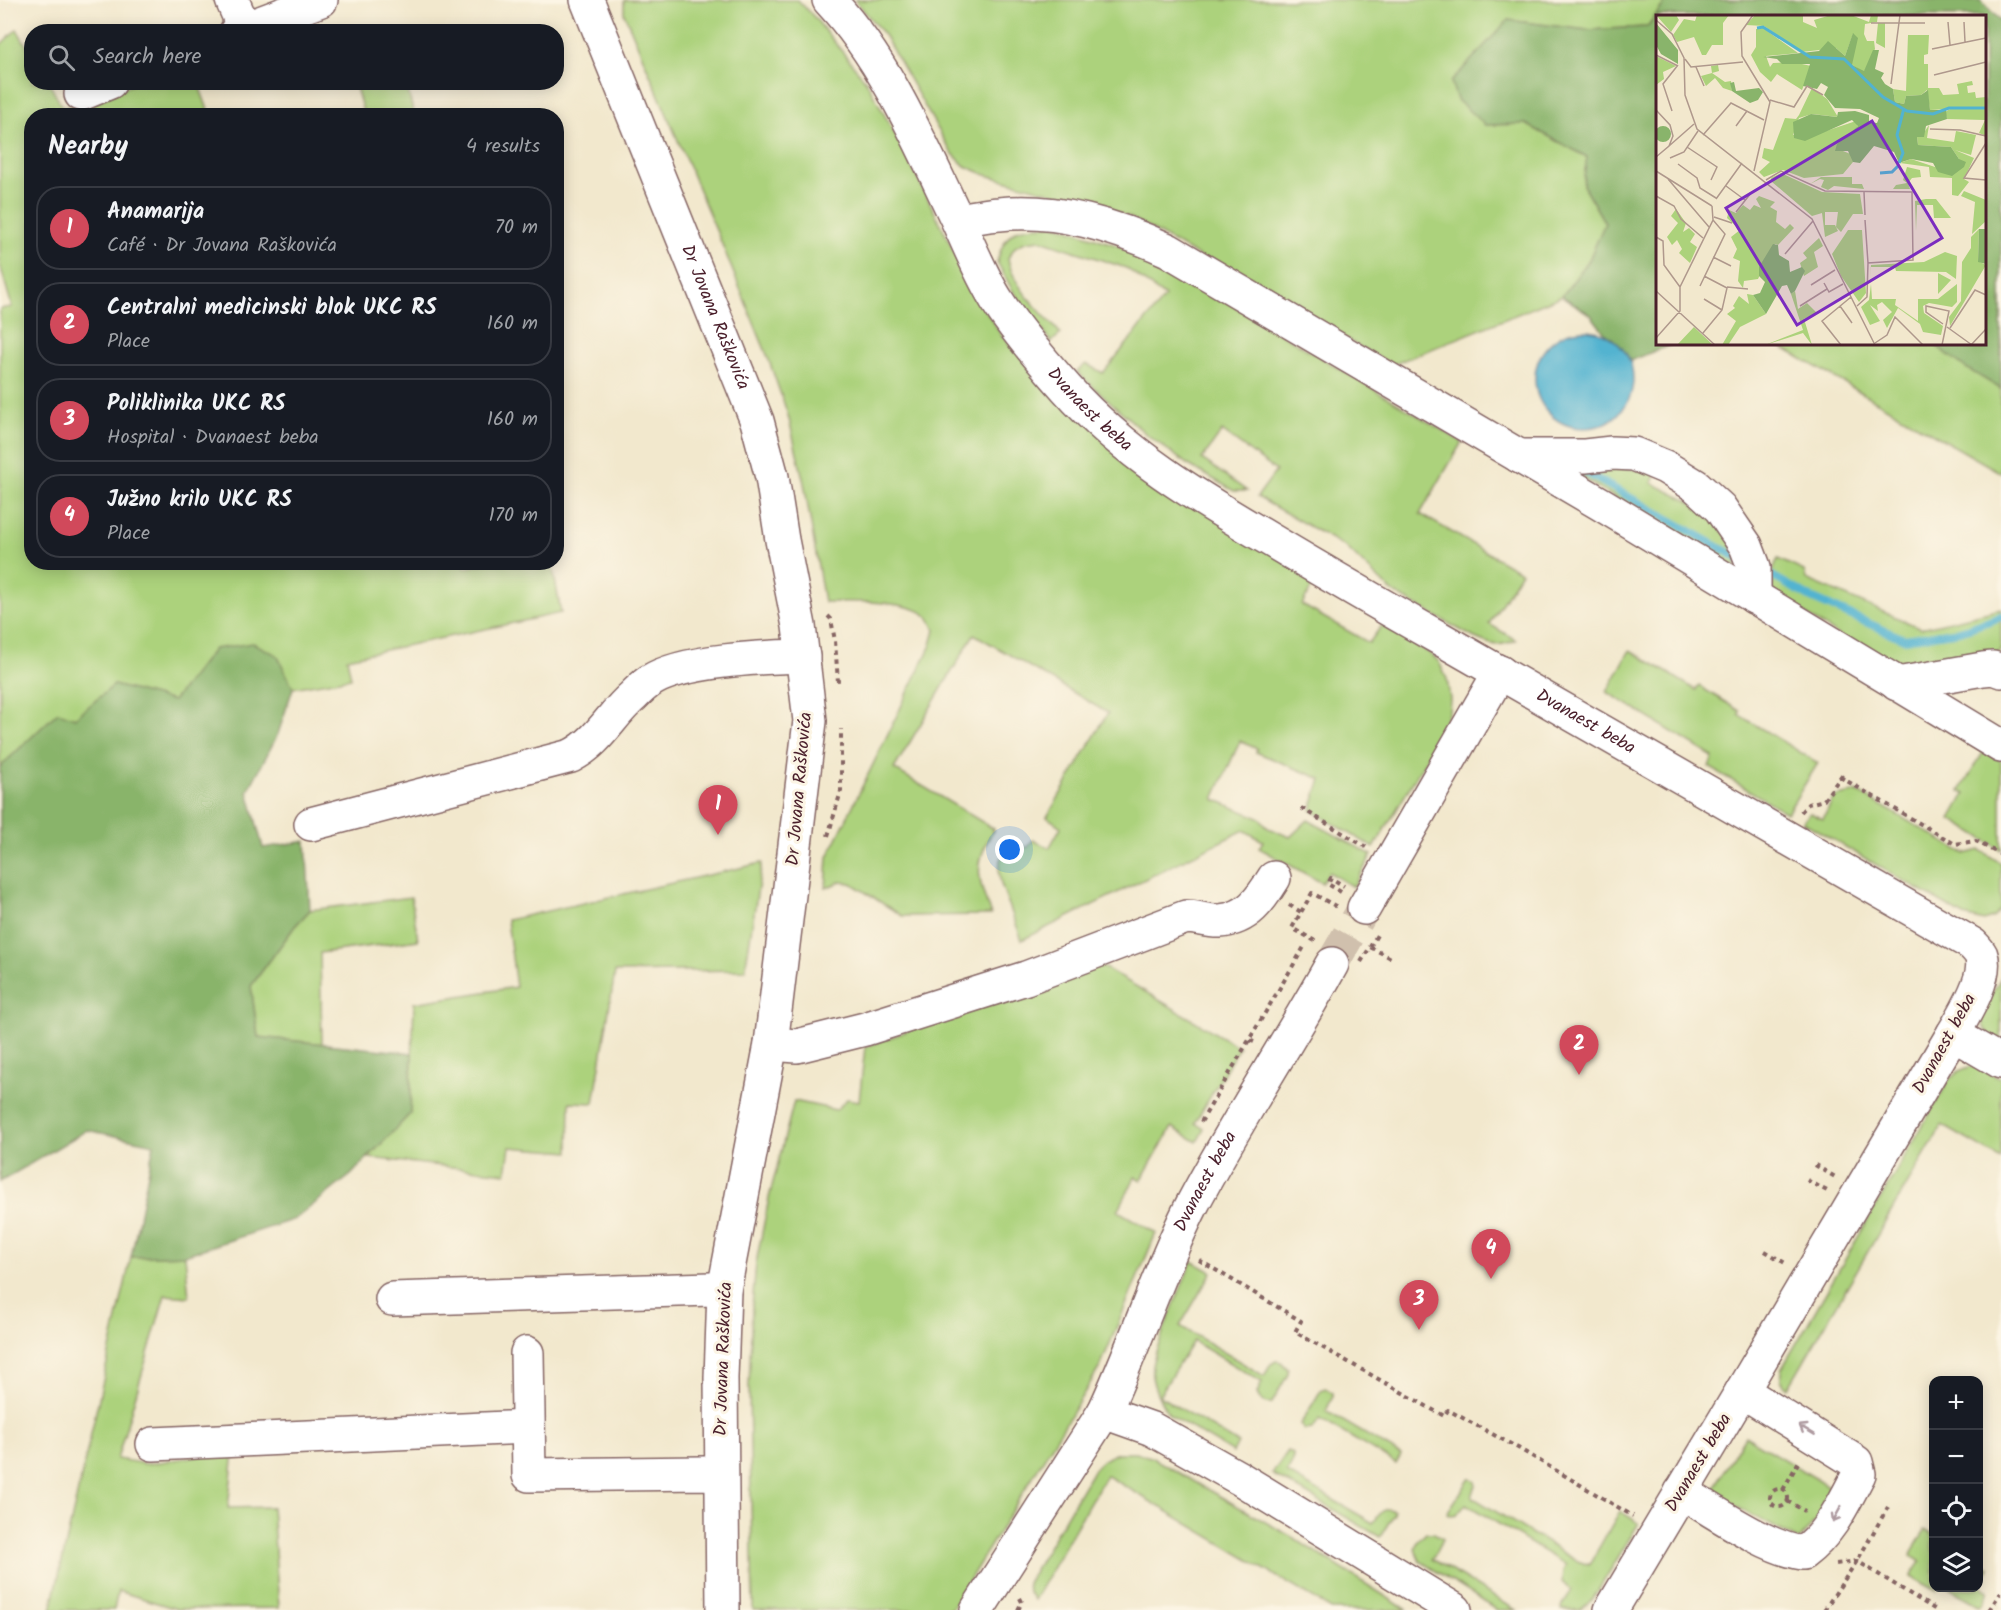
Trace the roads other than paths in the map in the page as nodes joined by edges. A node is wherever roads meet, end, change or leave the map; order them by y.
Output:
1 (321, 0) edge
2 (586, 0) edge
3 (829, 0) edge
4 (237, 20) edge
5 (958, 220) junction
6 (1518, 456) junction
7 (1754, 597) junction
8 (803, 656) junction
9 (2001, 671) edge
10 (1500, 672) junction
11 (1897, 684) junction
12 (2001, 746) edge
13 (311, 824) dead end
14 (1274, 878) dead end
15 (1352, 896) tunnel mouth
16 (2001, 940) edge
17 (1332, 963) tunnel mouth
18 (1980, 978) junction
19 (1953, 1034) junction
20 (771, 1044) junction
21 (2001, 1062) edge
22 (724, 1290) junction
23 (392, 1299) dead end
24 (527, 1353) dead end
25 (1742, 1391) junction
26 (1104, 1412) junction
27 (528, 1427) junction
28 (153, 1444) dead end
29 (721, 1474) junction
30 (1682, 1492) junction
31 (723, 1610) edge
32 (977, 1610) edge
33 (1455, 1610) edge
34 (1611, 1610) edge

1 - 4 street
2 - 8 street, Dr Jovana Raškovića
3 - 5 street, Dvanaest beba
5 - 6 street
5 - 10 street, Dvanaest beba
6 - 7 street
6 - 7 street
7 - 11 street
8 - 13 street
8 - 20 street, Dr Jovana Raškovića
9 - 11 street
10 - 15 street
10 - 18 street, Dvanaest beba
11 - 12 street
14 - 20 street
16 - 18 street
17 - 26 street, Dvanaest beba
18 - 19 street, Dvanaest beba
19 - 21 street
19 - 25 street, Dvanaest beba
20 - 22 street, Dr Jovana Raškovića
22 - 23 street
22 - 29 street, Dr Jovana Raškovića
24 - 27 street
25 - 30 street, Dvanaest beba
25 - 30 street
26 - 32 street, Dvanaest beba
26 - 33 street
27 - 28 street
27 - 29 street
29 - 31 street, Dr Jovana Raškovića
30 - 34 street, Dvanaest beba

